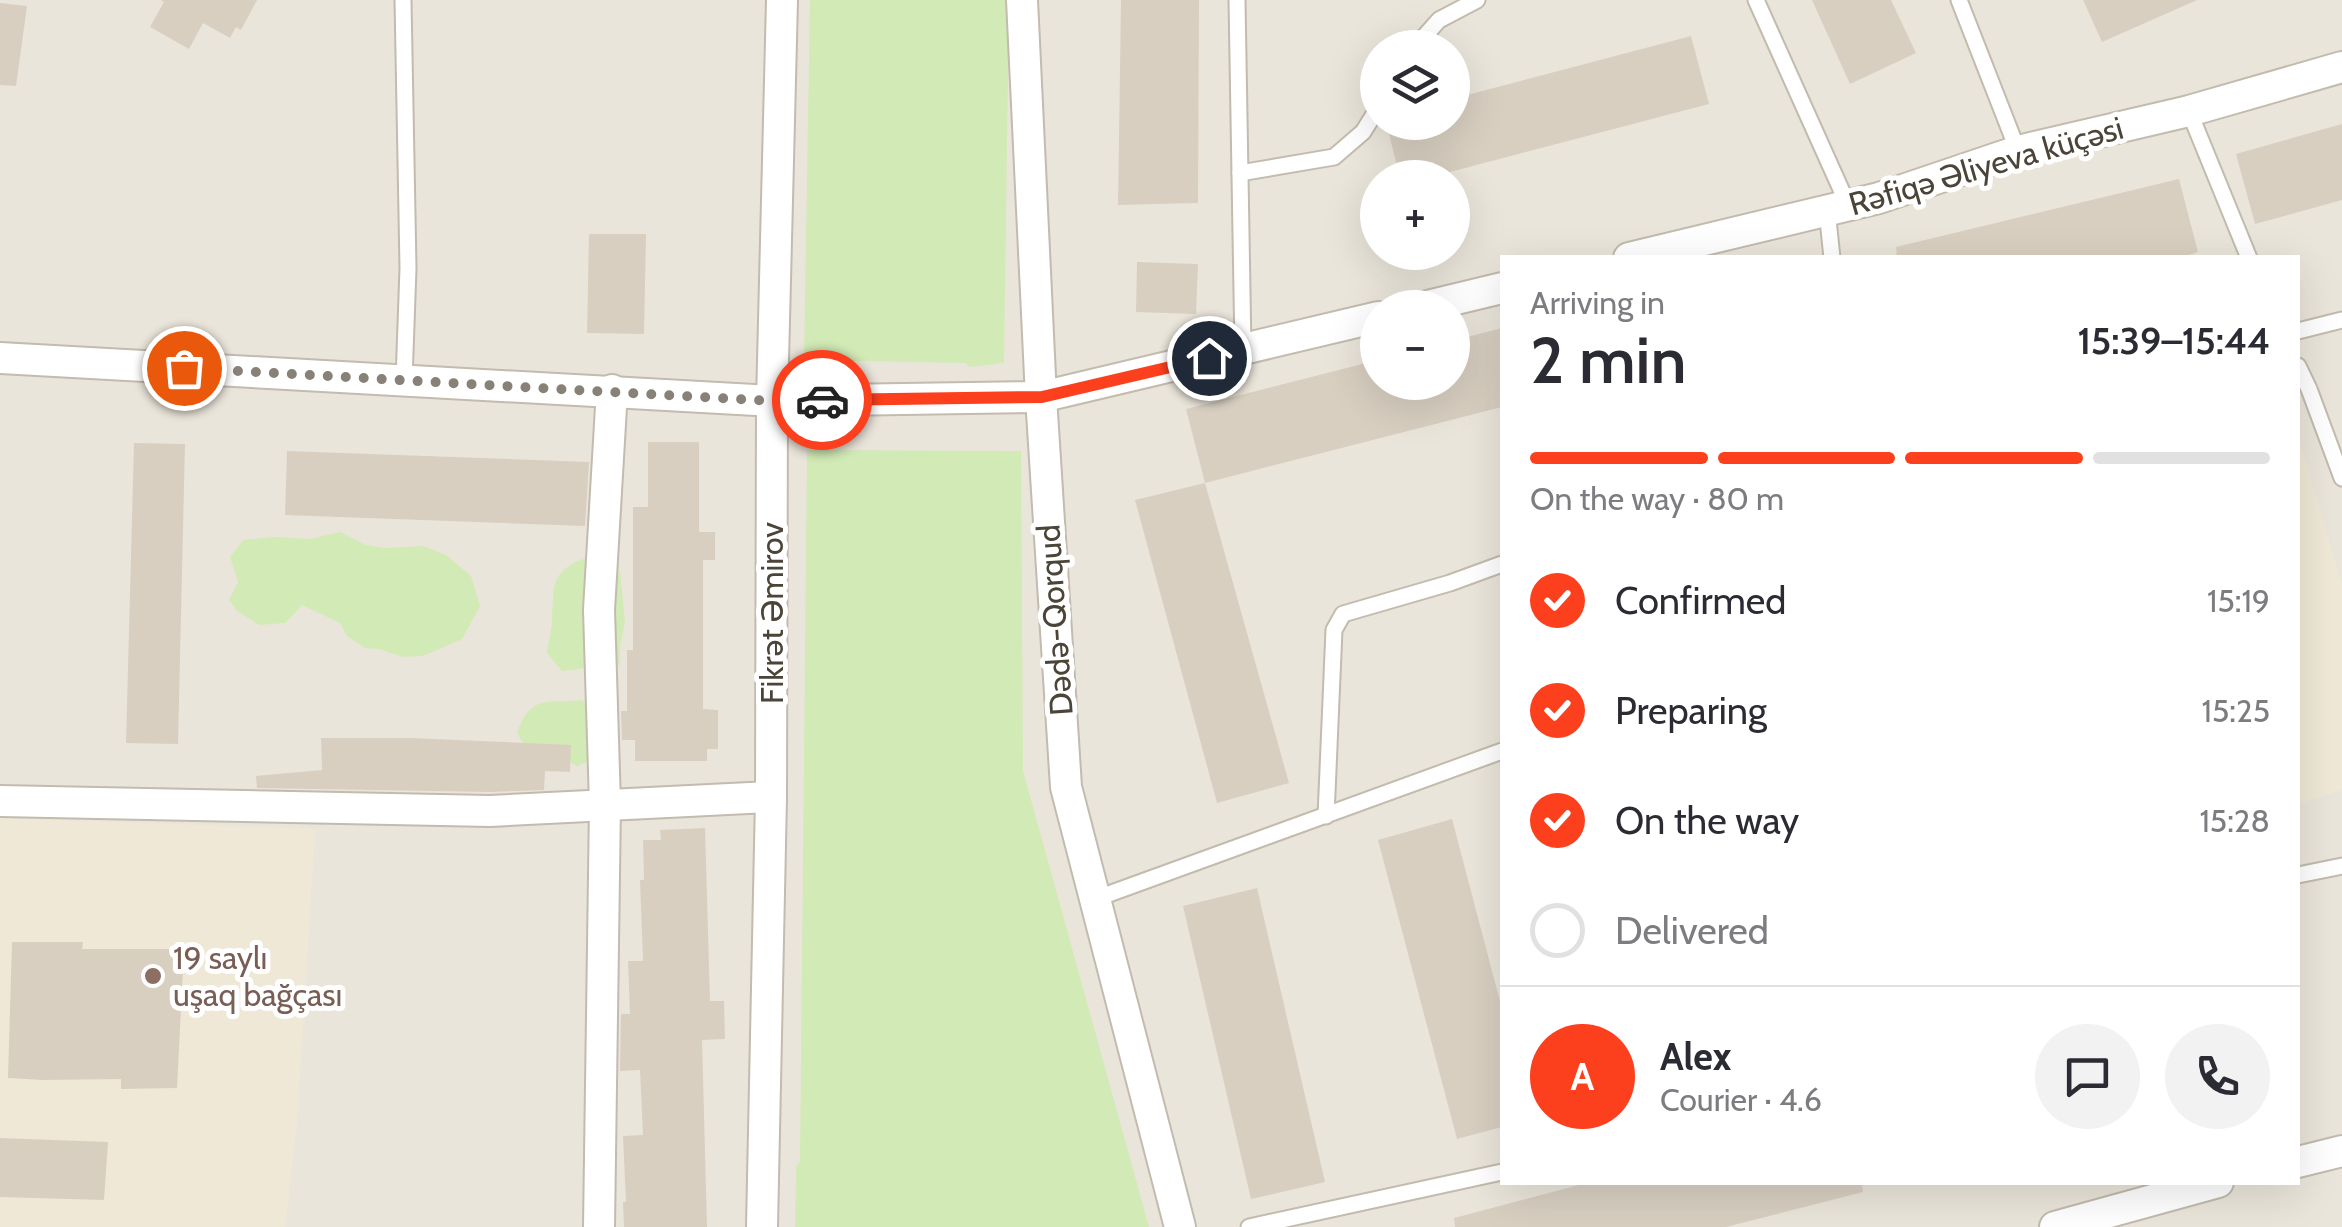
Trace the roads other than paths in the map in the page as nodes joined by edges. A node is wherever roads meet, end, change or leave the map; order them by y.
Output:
1 (403, 0) edge
2 (782, 0) edge
3 (1022, 0) edge
4 (1237, 0) edge
5 (1478, 0) edge
6 (1756, 0) edge
7 (1959, 0) edge
8 (1429, 30) edge
9 (2342, 67) edge
10 (2188, 111) junction
11 (1360, 135) edge
12 (2018, 152) junction
13 (1240, 173) junction
14 (1838, 208) junction
15 (1642, 255) edge
16 (1832, 255) edge
17 (2249, 255) edge
18 (1500, 288) edge
19 (1470, 296) edge
20 (2342, 320) edge
21 (1360, 322) edge
22 (2300, 330) edge
23 (1243, 350) junction
24 (0, 358) edge
25 (2300, 370) edge
26 (404, 380) junction
27 (612, 390) junction
28 (1042, 397) junction
29 (772, 401) junction
30 (2342, 478) edge
31 (1500, 565) edge
32 (1500, 752) edge
33 (771, 797) junction
34 (0, 800) edge
35 (605, 804) junction
36 (1326, 816) junction
37 (2342, 866) edge
38 (2300, 875) edge
39 (1095, 899) junction
40 (2342, 1151) edge
41 (2300, 1162) edge
42 (1500, 1172) edge
43 (2204, 1185) edge
44 (599, 1227) edge
45 (762, 1227) edge
46 (1180, 1227) edge
47 (1249, 1227) edge
48 (2055, 1227) edge

1 - 26 lane
2 - 29 street, Fikrət Əmirov
3 - 28 street, Dədə-Qorqud
4 - 13 lane
5 - 8 lane
6 - 14 lane
7 - 12 lane
9 - 10 street, Rəfiqə Əliyeva küçəsi
10 - 12 street, Rəfiqə Əliyeva küçəsi
10 - 17 lane
11 - 13 lane
12 - 14 street, Rəfiqə Əliyeva küçəsi
13 - 23 lane
14 - 15 street, Rəfiqə Əliyeva küçəsi
14 - 16 lane
18 - 19 street
20 - 22 lane
21 - 23 street
23 - 28 street
24 - 26 street
25 - 30 lane
26 - 27 street
27 - 29 street
27 - 35 street
28 - 29 street
28 - 39 street, Dədə-Qorqud
29 - 33 street, Fikrət Əmirov
31 - 36 lane
32 - 36 lane
33 - 35 street
33 - 45 street, Fikrət Əmirov
34 - 35 street
35 - 44 street
36 - 39 lane
37 - 38 lane
39 - 46 street, Dədə-Qorqud
40 - 41 street
42 - 47 lane
43 - 48 street

